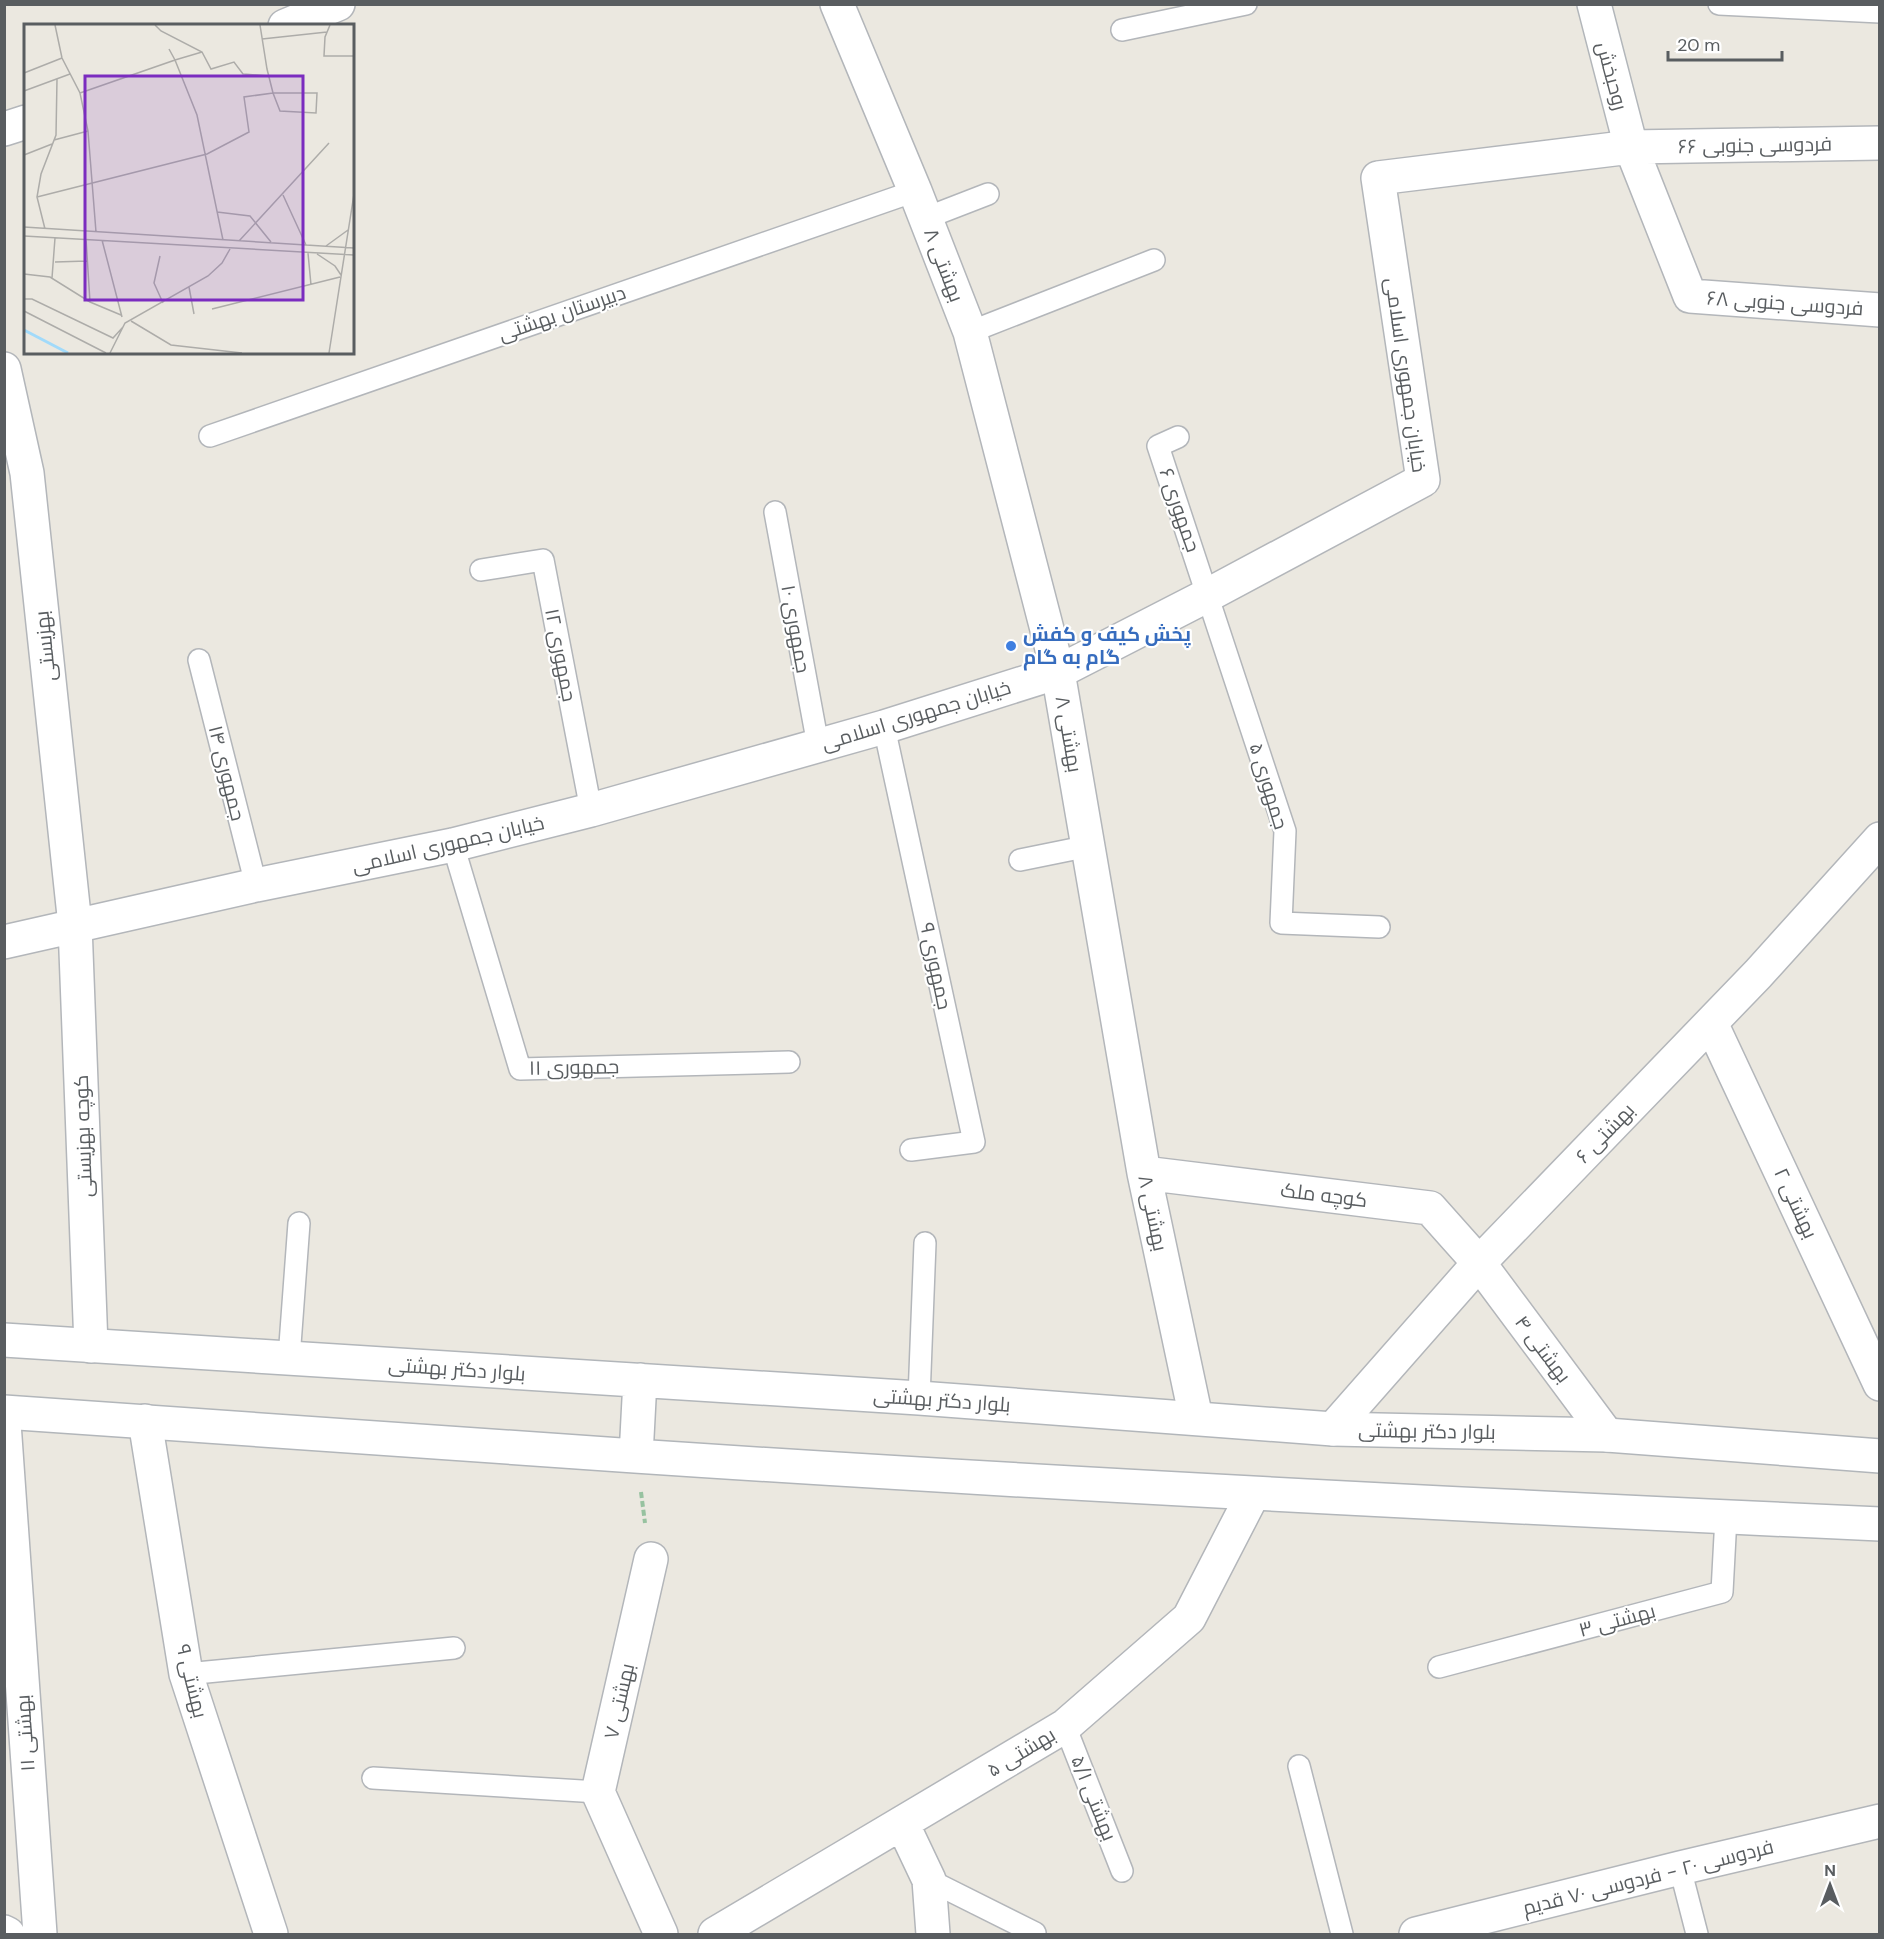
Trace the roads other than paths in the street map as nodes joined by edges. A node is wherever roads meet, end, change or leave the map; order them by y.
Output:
1 (338, 4) edge
2 (837, 4) edge
3 (1246, 4) edge
4 (1593, 4) edge
5 (1719, 4) edge
6 (1880, 12) edge
7 (290, 24) edge
8 (1122, 30) dead end
9 (24, 123) edge
10 (4, 129) edge
11 (1880, 143) edge
12 (1630, 147) junction
13 (988, 194) dead end
14 (920, 205) junction
15 (1154, 260) dead end
16 (1690, 296) joint
17 (1880, 310) edge
18 (970, 332) junction
19 (4, 369) edge
20 (210, 436) dead end
21 (1178, 437) dead end
22 (16, 476) edge
23 (775, 512) dead end
24 (481, 570) dead end
25 (1208, 595) junction
26 (199, 660) dead end
27 (1058, 672) junction
28 (884, 727) junction
29 (818, 745) junction
30 (591, 810) junction
31 (1880, 839) edge
32 (453, 845) junction
33 (1089, 846) junction
34 (1020, 860) dead end
35 (255, 885) junction
36 (75, 925) junction
37 (1379, 927) dead end
38 (4, 942) edge
39 (1711, 1023) junction
40 (789, 1062) dead end
41 (911, 1150) dead end
42 (1144, 1173) junction
43 (299, 1223) dead end
44 (925, 1243) dead end
45 (1479, 1263) junction
46 (4, 1340) edge
47 (91, 1346) junction
48 (289, 1358) junction
49 (1877, 1372) edge
50 (640, 1380) junction
51 (919, 1398) junction
52 (4, 1412) edge
53 (1196, 1418) junction
54 (145, 1421) junction
55 (4, 1423) edge
56 (1333, 1429) junction
57 (1607, 1435) junction
58 (636, 1456) junction
59 (1880, 1456) edge
60 (1253, 1494) junction
61 (1726, 1517) junction
62 (1880, 1524) edge
63 (651, 1559) road end
64 (10, 1600) edge
65 (454, 1648) dead end
66 (1439, 1667) dead end
67 (186, 1674) junction
68 (1065, 1726) junction
69 (1299, 1766) dead end
70 (372, 1778) dead end
71 (598, 1792) junction
72 (1880, 1821) edge
73 (902, 1823) junction
74 (1680, 1868) junction
75 (1122, 1871) dead end
76 (929, 1880) junction
77 (1480, 1927) edge
78 (1035, 1933) dead end
79 (40, 1935) edge
80 (271, 1935) edge
81 (661, 1935) edge
82 (715, 1935) edge
83 (933, 1935) edge
84 (1342, 1935) edge
85 (1416, 1935) edge
86 (1697, 1935) edge

1 - 7 street
2 - 14 street, بهشتی ۸
3 - 8 lane
4 - 12 street, روحبخش
5 - 6 lane
9 - 10 street
11 - 12 street, فردوسی جنوبی ۶۶
12 - 16 street, روحبخش
12 - 25 street, خیابان جمهوری اسلامی
13 - 14 lane, دبیرستان بهشتی
14 - 18 street, بهشتی ۸
14 - 20 lane, دبیرستان بهشتی
15 - 18 lane
16 - 17 street, فردوسی جنوبی ۶۸
18 - 27 street, بهشتی ۸
19 - 22 street, بهزیستی
21 - 25 lane, جمهوری ۶
22 - 36 street, بهزیستی
23 - 29 lane, جمهوری ۱۰
24 - 30 lane, جمهوری ۱۲
25 - 27 street, خیابان جمهوری اسلامی
25 - 37 lane, جمهوری ۵
26 - 35 lane, جمهوری ۱۴
27 - 28 street, خیابان جمهوری اسلامی
27 - 33 street, بهشتی ۸
28 - 29 street, خیابان جمهوری اسلامی
28 - 41 lane, جمهوری ۹
29 - 30 street, خیابان جمهوری اسلامی
30 - 32 street, خیابان جمهوری اسلامی
31 - 39 street, بهشتی ۶
32 - 35 street, خیابان جمهوری اسلامی
32 - 40 lane, جمهوری ۱۱
33 - 34 lane
33 - 42 street, بهشتی ۸
35 - 36 street, خیابان جمهوری اسلامی
36 - 38 street, خیابان جمهوری اسلامی
36 - 47 street, کوچه بهزیستی
39 - 45 street, بهشتی ۶
39 - 49 street, بهشتی ۲
42 - 45 street, کوچه ملک
42 - 53 street, بهشتی ۸
43 - 48 lane
44 - 51 lane
45 - 56 street, بهشتی ۶
45 - 57 street, بهشتی ۴
46 - 47 street, بلوار دکتر بهشتی
47 - 48 street, بلوار دکتر بهشتی
48 - 50 street, بلوار دکتر بهشتی
50 - 51 street, بلوار دکتر بهشتی
50 - 58 street
51 - 53 street, بلوار دکتر بهشتی
52 - 54 street
53 - 56 street, بلوار دکتر بهشتی
54 - 58 street
54 - 67 street, بهشتی ۹
55 - 64 street, بهشتی ۱۱
56 - 57 street, بلوار دکتر بهشتی
57 - 59 street, بلوار دکتر بهشتی
58 - 60 street
60 - 61 street
60 - 68 street, بهشتی ۵
61 - 62 street
61 - 66 lane, بهشتی ۳
63 - 71 street, بهشتی ۷
64 - 79 street, بهشتی ۱۱
65 - 67 lane
67 - 80 street, بهشتی ۹
68 - 73 street, بهشتی ۵
68 - 75 lane, بهشتی ۵/۱
69 - 84 lane
70 - 71 lane
71 - 81 street
72 - 74 street, فردوسی ۲۰ - فردوسی ۷۰ قدیم
73 - 76 street
73 - 82 street, بهشتی ۵
74 - 77 street, فردوسی ۲۰ - فردوسی ۷۰ قدیم
74 - 86 lane
76 - 78 lane
76 - 83 street
77 - 85 street, فردوسی ۲۰ - فردوسی ۷۰ قدیم

